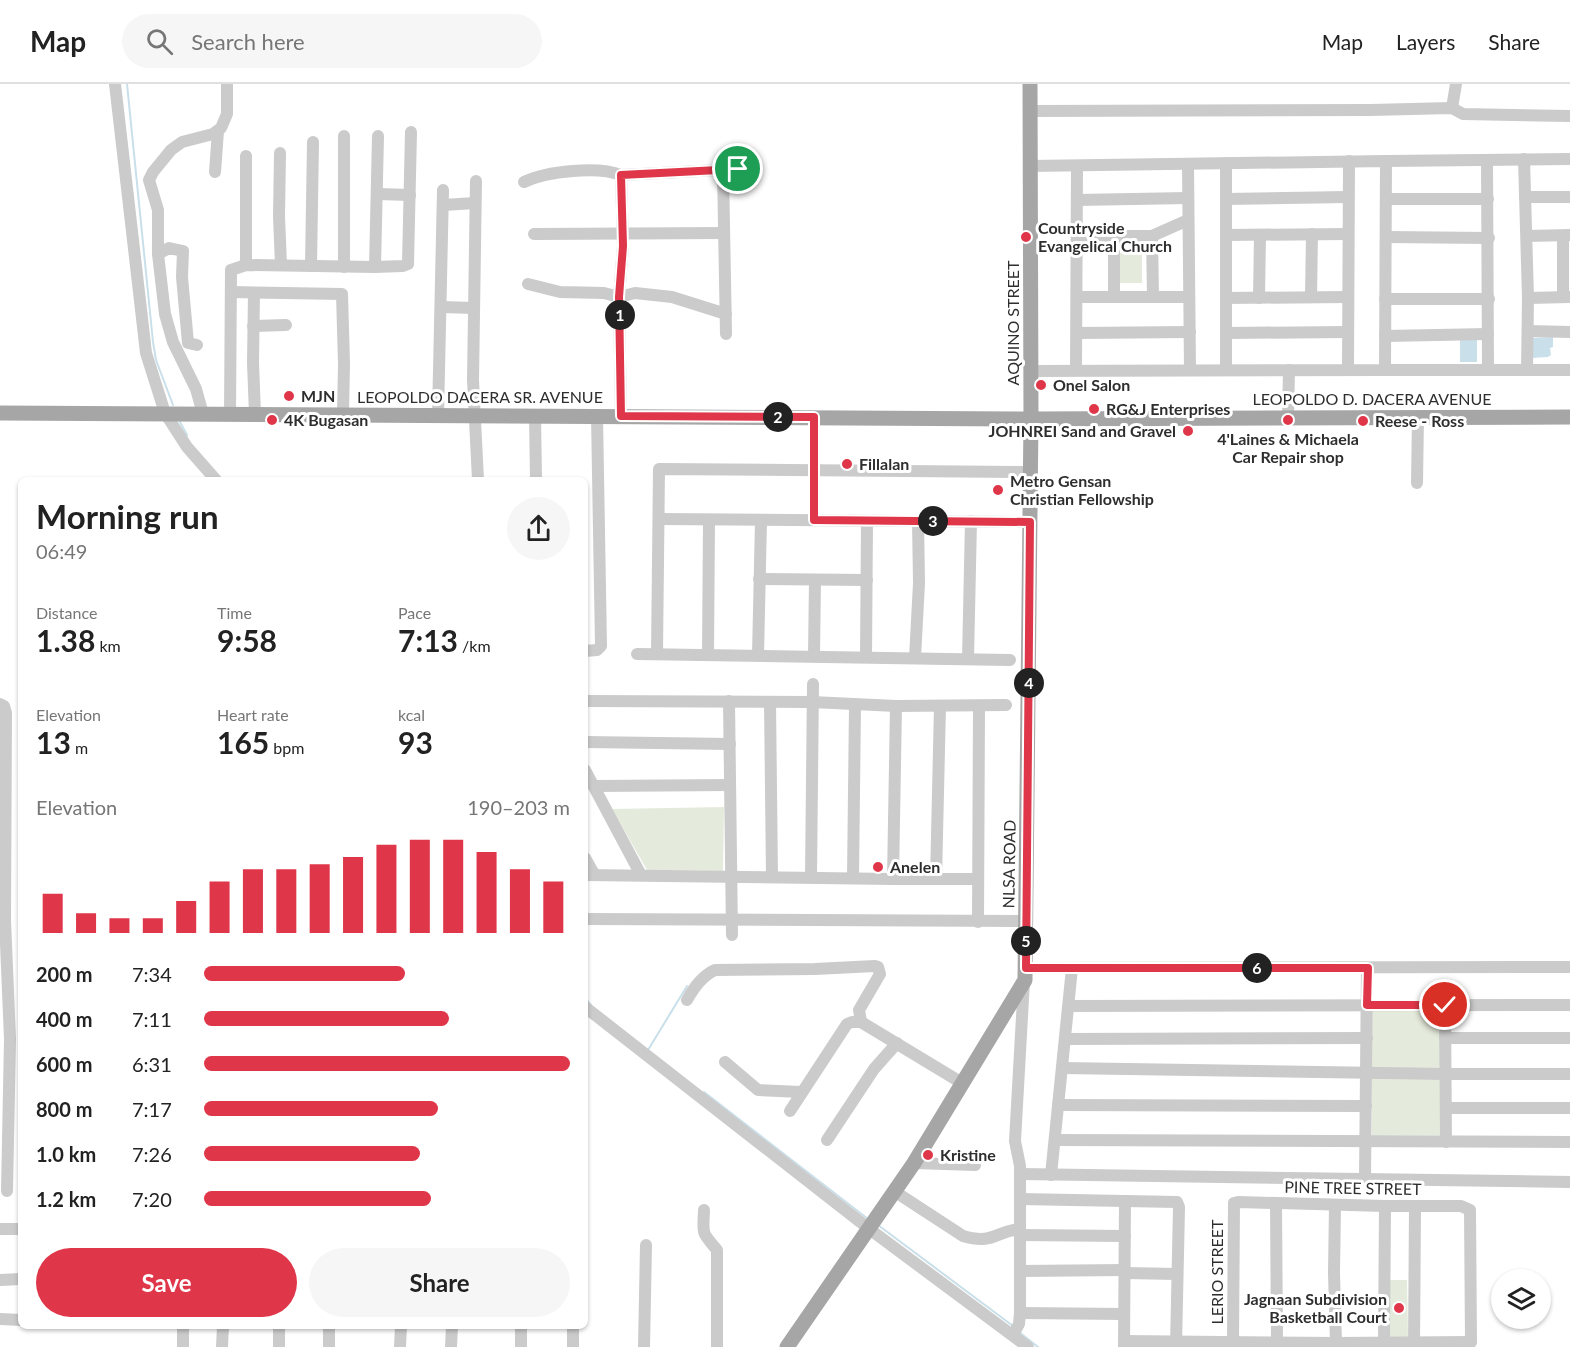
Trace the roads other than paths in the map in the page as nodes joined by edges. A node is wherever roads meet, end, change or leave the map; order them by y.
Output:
1 (115, 84) edge
2 (227, 84) edge
3 (1030, 84) edge
4 (1456, 84) edge
5 (1452, 108) junction
6 (1030, 111) junction
7 (1570, 116) edge
8 (218, 131) junction
9 (411, 132) dead end
10 (344, 136) dead end
11 (378, 136) dead end
12 (313, 142) dead end
13 (280, 153) dead end
14 (246, 156) dead end
15 (1524, 159) junction
16 (1570, 159) edge
17 (1349, 161) junction
18 (1386, 161) junction
19 (1487, 161) junction
20 (1227, 163) junction
21 (1188, 164) junction
22 (1030, 166) junction
23 (1077, 166) junction
24 (738, 169) dead end
25 (723, 170) junction
26 (215, 172) dead end
27 (621, 175) junction
28 (476, 181) dead end
29 (524, 182) dead end
30 (443, 190) dead end
31 (378, 194) junction
32 (410, 195) junction
33 (1348, 197) junction
34 (1526, 197) junction
35 (1570, 197) edge
36 (1188, 198) junction
37 (1226, 199) junction
38 (1386, 199) junction
39 (1488, 199) junction
40 (1077, 200) junction
41 (476, 203) junction
42 (443, 205) junction
43 (1188, 220) junction
44 (724, 233) junction
45 (534, 234) dead end
46 (1312, 234) junction
47 (1348, 234) junction
48 (622, 235) junction
49 (1260, 235) junction
50 (1077, 236) junction
51 (1114, 236) junction
52 (1152, 236) junction
53 (1226, 236) junction
54 (1527, 236) junction
55 (1566, 236) edge
56 (1386, 237) junction
57 (1489, 238) junction
58 (158, 254) junction
59 (246, 265) junction
60 (280, 265) junction
61 (311, 266) junction
62 (344, 267) junction
63 (375, 267) junction
64 (528, 284) dead end
65 (231, 292) junction
66 (254, 293) junction
67 (619, 297) junction
68 (1077, 297) junction
69 (1114, 297) junction
70 (1153, 297) junction
71 (1189, 297) junction
72 (1311, 297) junction
73 (1348, 297) junction
74 (1566, 297) edge
75 (1226, 298) junction
76 (1259, 298) junction
77 (1528, 298) junction
78 (1385, 299) junction
79 (1489, 299) junction
80 (441, 307) junction
81 (474, 308) junction
82 (726, 314) junction
83 (286, 325) dead end
84 (253, 326) junction
85 (1528, 331) junction
86 (1190, 332) junction
87 (1347, 332) junction
88 (1570, 332) edge
89 (1077, 333) junction
90 (1226, 333) junction
91 (726, 334) dead end
92 (1488, 334) junction
93 (1385, 336) junction
94 (197, 345) dead end
95 (1348, 369) junction
96 (1488, 369) junction
97 (1076, 370) junction
98 (1190, 370) junction
99 (1226, 370) junction
100 (1288, 370) junction
101 (1385, 370) junction
102 (1527, 370) junction
103 (1570, 370) edge
104 (1031, 371) junction
105 (0, 413) edge
106 (165, 413) junction
107 (203, 414) junction
108 (230, 414) junction
109 (255, 414) junction
110 (343, 414) junction
111 (438, 415) junction
112 (475, 415) junction
113 (535, 416) junction
114 (597, 416) junction
115 (621, 416) junction
116 (814, 417) junction
117 (1288, 417) junction
118 (1418, 417) junction
119 (1570, 417) edge
120 (1031, 419) junction
121 (814, 470) junction
122 (1030, 472) junction
123 (213, 477) edge
124 (478, 477) edge
125 (537, 477) edge
126 (1417, 483) dead end
127 (659, 519) junction
128 (709, 520) junction
129 (761, 520) junction
130 (814, 520) junction
131 (867, 521) junction
132 (918, 521) junction
133 (971, 521) junction
134 (1030, 522) junction
135 (759, 579) junction
136 (815, 580) junction
137 (867, 580) junction
138 (588, 651) edge
139 (637, 654) dead end
140 (657, 654) junction
141 (708, 655) junction
142 (758, 656) junction
143 (814, 656) junction
144 (866, 657) junction
145 (915, 658) junction
146 (968, 659) junction
147 (1010, 660) dead end
148 (813, 684) dead end
149 (588, 700) edge
150 (729, 701) junction
151 (770, 702) junction
152 (812, 702) junction
153 (0, 704) edge
154 (855, 705) junction
155 (1006, 705) dead end
156 (896, 706) junction
157 (940, 706) junction
158 (979, 706) junction
159 (588, 742) edge
160 (730, 744) junction
161 (588, 775) edge
162 (730, 785) junction
163 (594, 786) junction
164 (3, 793) edge
165 (2, 836) edge
166 (590, 874) edge
167 (641, 875) junction
168 (2, 877) edge
169 (731, 877) junction
170 (772, 877) junction
171 (812, 877) junction
172 (853, 878) junction
173 (893, 879) junction
174 (936, 879) junction
175 (977, 879) junction
176 (588, 919) edge
177 (731, 919) junction
178 (2, 920) edge
179 (1027, 921) junction
180 (978, 922) junction
181 (732, 935) dead end
182 (4, 961) edge
183 (1570, 967) edge
184 (1072, 968) junction
185 (1368, 968) junction
186 (1025, 974) junction
187 (687, 1000) dead end
188 (1367, 1005) junction
189 (1445, 1005) junction
190 (1570, 1005) edge
191 (1069, 1006) junction
192 (588, 1009) edge
193 (861, 1022) junction
194 (1367, 1038) junction
195 (1445, 1038) junction
196 (1570, 1038) edge
197 (1065, 1039) junction
198 (897, 1043) junction
199 (724, 1062) dead end
200 (1062, 1068) junction
201 (1366, 1072) junction
202 (1446, 1074) junction
203 (1570, 1074) edge
204 (962, 1083) junction
205 (801, 1092) junction
206 (5, 1100) edge
207 (1058, 1105) junction
208 (1366, 1106) junction
209 (1446, 1108) junction
210 (1570, 1108) edge
211 (790, 1111) dead end
212 (4, 1138) edge
213 (827, 1140) dead end
214 (1054, 1140) junction
215 (1366, 1141) junction
216 (1446, 1142) junction
217 (1570, 1142) edge
218 (914, 1163) junction
219 (975, 1165) dead end
220 (1020, 1174) junction
221 (1051, 1175) junction
222 (4, 1178) edge
223 (1365, 1179) junction
224 (1570, 1182) edge
225 (7, 1191) dead end
226 (894, 1191) junction
227 (1020, 1199) junction
228 (1125, 1201) junction
229 (1234, 1203) joint
230 (1276, 1203) junction
231 (1335, 1205) junction
232 (1385, 1206) junction
233 (1415, 1207) junction
234 (704, 1210) dead end
235 (871, 1224) junction
236 (0, 1229) edge
237 (18, 1229) edge
238 (1020, 1232) junction
239 (1125, 1236) junction
240 (646, 1245) dead end
241 (1020, 1270) junction
242 (1125, 1272) junction
243 (1177, 1274) junction
244 (18, 1279) edge
245 (0, 1280) edge
246 (1124, 1314) junction
247 (0, 1319) edge
248 (18, 1320) edge
249 (1017, 1326) junction
250 (183, 1329) edge
251 (223, 1329) edge
252 (279, 1329) edge
253 (329, 1329) edge
254 (401, 1329) edge
255 (452, 1329) edge
256 (521, 1329) edge
257 (573, 1329) edge
258 (1233, 1341) junction
259 (1277, 1342) junction
260 (1124, 1344) edge
261 (1176, 1344) edge
262 (1213, 1344) edge
263 (1378, 1344) edge
264 (1474, 1344) edge
265 (1257, 1345) edge
266 (1294, 1345) edge
267 (1333, 1345) edge
268 (1414, 1345) edge
269 (1455, 1345) edge
270 (183, 1347) edge
271 (222, 1347) edge
272 (279, 1347) edge
273 (328, 1347) edge
274 (400, 1347) edge
275 (451, 1347) edge
276 (521, 1347) edge
277 (573, 1347) edge
278 (644, 1347) edge
279 (717, 1347) edge
280 (787, 1347) edge
281 (1028, 1347) edge

1 - 106 street
2 - 8 street
3 - 6 main road, AQUINO STREET
4 - 5 street
5 - 6 street
5 - 7 street
6 - 22 main road, AQUINO STREET
8 - 26 street
8 - 58 street
9 - 32 street
10 - 62 street
11 - 31 street
12 - 61 street
13 - 60 street
14 - 59 street
15 - 16 street
15 - 19 street
15 - 34 street
17 - 18 street
17 - 20 street
17 - 33 street
18 - 19 street
18 - 38 street
19 - 39 street
20 - 21 street
20 - 37 street
21 - 23 street
21 - 36 street
22 - 23 street
22 - 104 main road, AQUINO STREET
23 - 40 street
24 - 25 street
25 - 27 street
25 - 44 street
27 - 29 street
27 - 48 street
28 - 41 street
30 - 42 street
31 - 32 street
31 - 63 street
32 - 63 street
33 - 37 street
33 - 47 street
34 - 35 street
34 - 54 street
36 - 40 street
36 - 43 street
37 - 53 street
38 - 39 street
38 - 56 street
39 - 57 street
40 - 50 street
41 - 42 street
41 - 81 street
42 - 80 street
43 - 52 street
43 - 71 street
44 - 48 street
44 - 82 street
45 - 48 street
46 - 47 street
46 - 49 street
46 - 72 street
47 - 73 street
48 - 67 street
49 - 53 street
49 - 76 street
50 - 51 street
50 - 68 street
51 - 52 street
51 - 69 street
52 - 70 street
53 - 75 street
54 - 55 street
54 - 77 street
55 - 74 street
56 - 57 street
56 - 78 street
57 - 79 street
58 - 94 street
58 - 107 street
59 - 60 street
59 - 65 street
60 - 61 street
61 - 62 street
62 - 63 street
64 - 67 street
65 - 66 street
65 - 108 street
66 - 84 street
66 - 110 street
67 - 82 street
67 - 115 street
68 - 69 street
68 - 89 street
69 - 70 street
70 - 71 street
71 - 86 street
72 - 73 street
72 - 76 street
73 - 87 street
74 - 77 street
75 - 76 street
75 - 90 street
77 - 85 street
78 - 79 street
78 - 93 street
79 - 92 street
80 - 81 street
80 - 111 street
81 - 112 street
82 - 91 street
83 - 84 street
84 - 109 street
85 - 88 street
85 - 102 street
86 - 89 street
86 - 98 street
87 - 90 street
87 - 95 street
89 - 97 street
90 - 99 street
92 - 93 street
92 - 96 street
93 - 101 street
95 - 100 street
95 - 101 street
96 - 101 street
96 - 102 street
97 - 98 street
97 - 104 street
98 - 99 street
99 - 100 street
100 - 117 street
102 - 103 street
104 - 120 main road, AQUINO STREET
105 - 106 main road, LEOPOLDO DACERA SR. AVENUE
106 - 107 main road, LEOPOLDO DACERA SR. AVENUE
106 - 123 street
107 - 108 main road, LEOPOLDO DACERA SR. AVENUE
108 - 109 main road, LEOPOLDO DACERA SR. AVENUE
109 - 110 main road, LEOPOLDO DACERA SR. AVENUE
110 - 111 main road, LEOPOLDO DACERA SR. AVENUE
111 - 112 main road, LEOPOLDO DACERA SR. AVENUE
112 - 113 main road, LEOPOLDO DACERA SR. AVENUE
112 - 124 street
113 - 114 main road, LEOPOLDO DACERA SR. AVENUE
113 - 125 street
114 - 115 main road, LEOPOLDO DACERA SR. AVENUE
114 - 138 street
115 - 116 main road, LEOPOLDO DACERA SR. AVENUE
116 - 120 main road, LEOPOLDO DACERA SR. AVENUE
116 - 121 street
117 - 118 main road, LEOPOLDO D. DACERA AVENUE
117 - 120 main road, LEOPOLDO D. DACERA AVENUE
118 - 119 main road, LEOPOLDO D. DACERA AVENUE
118 - 126 street
120 - 122 main road, NLSA ROAD
121 - 122 street
121 - 127 street
121 - 130 street
122 - 134 main road, NLSA ROAD
127 - 128 street
127 - 140 street
128 - 129 street
128 - 141 street
129 - 130 street
129 - 135 street
130 - 131 street
131 - 132 street
131 - 137 street
132 - 133 street
132 - 145 street
133 - 134 street
133 - 146 street
134 - 179 main road, NLSA ROAD
135 - 136 street
135 - 142 street
136 - 137 street
136 - 143 street
137 - 144 street
139 - 140 street
140 - 141 street
141 - 142 street
142 - 143 street
143 - 144 street
144 - 145 street
145 - 146 street
146 - 147 street
148 - 152 street
149 - 150 street
150 - 151 street
150 - 160 street
151 - 152 street
151 - 170 street
152 - 154 street
152 - 171 street
153 - 164 street
154 - 156 street
154 - 172 street
155 - 158 street
156 - 157 street
156 - 173 street
157 - 158 street
157 - 174 street
158 - 175 street
159 - 160 street
160 - 162 street
161 - 163 street
162 - 163 street
162 - 169 street
163 - 167 street
164 - 165 street
165 - 168 street
166 - 167 street
167 - 169 street
168 - 178 street
169 - 170 street
169 - 177 street
170 - 171 street
171 - 172 street
172 - 173 street
173 - 174 street
174 - 175 street
175 - 180 street
176 - 177 street
177 - 180 street
177 - 181 street
178 - 182 street
179 - 180 street
179 - 186 main road, NLSA ROAD
182 - 206 street
183 - 185 street
184 - 185 street
184 - 186 street
184 - 191 street
185 - 188 street
186 - 204 main road, NLSA ROAD
186 - 220 street
187 - 193 street
188 - 189 street
188 - 191 street
188 - 194 street
189 - 190 street
189 - 195 street
191 - 197 street
192 - 235 street
193 - 198 street
193 - 205 street
194 - 197 street
194 - 201 street
195 - 196 street
195 - 202 street
197 - 200 street
198 - 204 street
198 - 213 street
199 - 205 street
200 - 201 street
200 - 207 street
201 - 202 street
201 - 208 street
202 - 203 street
202 - 209 street
204 - 218 main road, NLSA ROAD
205 - 211 street
206 - 212 street
207 - 208 street
207 - 214 street
208 - 215 street
209 - 210 street
209 - 216 street
212 - 222 street
214 - 215 street
214 - 221 street
215 - 216 street
215 - 223 street
216 - 217 street
218 - 219 street
218 - 226 main road, NLSA ROAD
220 - 221 street
220 - 227 street
221 - 223 street
222 - 225 street
223 - 224 street
226 - 235 main road, NLSA ROAD
226 - 238 street
227 - 228 street
227 - 238 street
228 - 239 street
228 - 243 street
229 - 230 street, PINE TREE STREET
229 - 258 street, LERIO STREET
230 - 231 street, PINE TREE STREET
230 - 259 street
231 - 232 street, PINE TREE STREET
231 - 267 street
232 - 233 street, PINE TREE STREET
232 - 263 street
233 - 264 street, PINE TREE STREET
233 - 268 street
234 - 279 street
235 - 249 street
235 - 280 main road, NLSA ROAD
236 - 237 street
238 - 239 street
238 - 241 street
239 - 242 street
240 - 278 street
241 - 242 street
241 - 249 street
242 - 243 street
242 - 246 street
243 - 261 street
244 - 245 street
246 - 249 street
246 - 260 street
247 - 248 street
249 - 281 street
250 - 270 street
251 - 271 street
252 - 272 street
253 - 273 street
254 - 274 street
255 - 275 street
256 - 276 street
257 - 277 street
258 - 262 street
258 - 265 street
259 - 265 street
259 - 266 street
260 - 261 street
261 - 262 street
263 - 267 street
263 - 268 street
264 - 269 street
266 - 267 street
268 - 269 street

